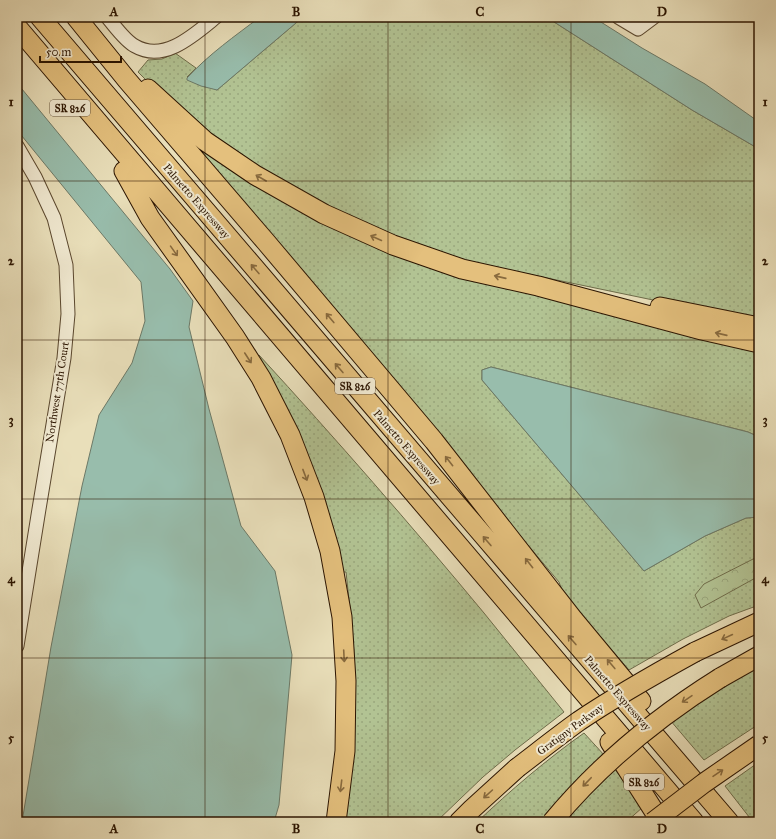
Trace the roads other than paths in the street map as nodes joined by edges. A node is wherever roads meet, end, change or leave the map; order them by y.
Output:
1 (40, 17) edge
2 (107, 17) edge
3 (216, 17) edge
4 (618, 17) edge
5 (654, 17) edge
6 (82, 24) edge
7 (17, 27) edge
8 (17, 45) edge
9 (17, 146) edge
10 (124, 171) junction
11 (538, 286) junction
12 (759, 327) edge
13 (759, 343) edge
14 (759, 622) edge
15 (17, 646) edge
16 (759, 656) edge
17 (610, 742) junction
18 (759, 745) edge
19 (670, 754) junction
20 (336, 822) edge
21 (459, 822) edge
22 (552, 822) edge
23 (654, 822) edge
24 (661, 822) edge
25 (678, 822) edge
26 (694, 822) edge
27 (729, 822) edge

19 -> 1 highway, Palmetto Expressway / SR 826
2 - 3 street
4 - 5 street
11 -> 6 highway
19 -> 6 highway
7 - 26 highway
8 - 10 highway, SR 826
9 - 15 street, Northwest 77th Court
10 - 17 highway, SR 826
10 -> 20 highway
11 - 12 highway
13 -> 11 highway
14 -> 21 highway, Gratigny Parkway, bridge
16 -> 22 highway, bridge
17 - 24 highway
17 - 25 highway, SR 826
23 -> 18 highway, bridge
19 - 27 highway, Palmetto Expressway / SR 826

